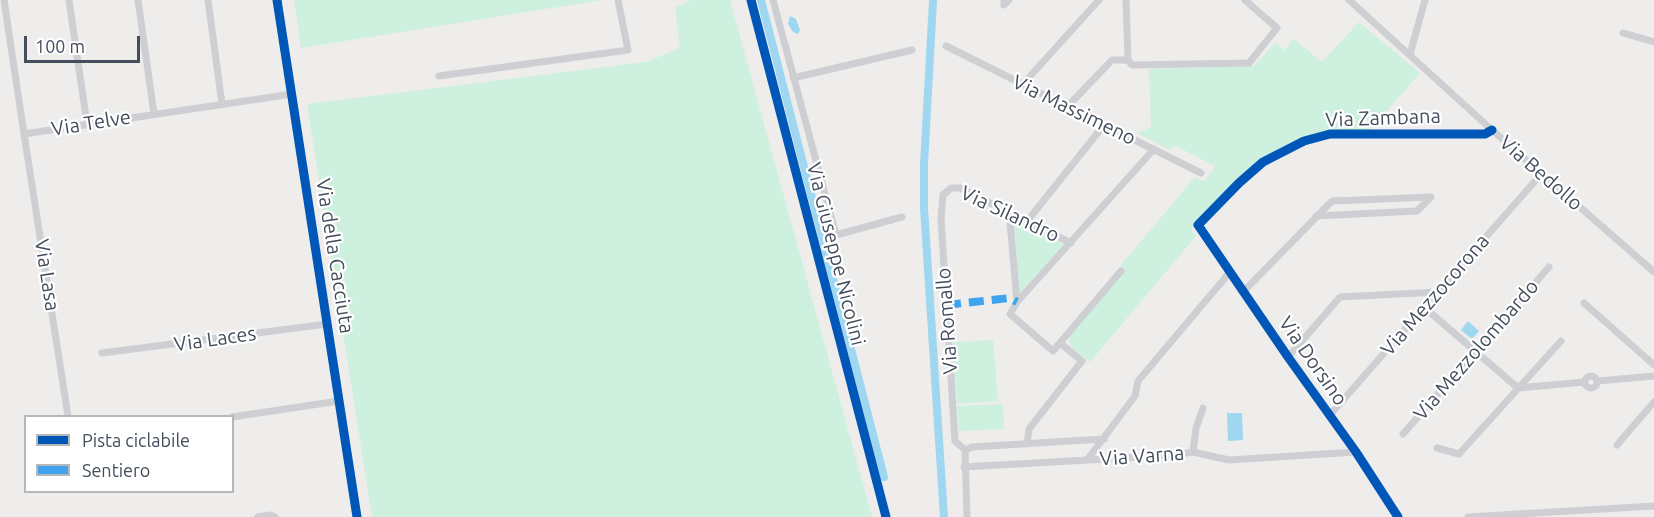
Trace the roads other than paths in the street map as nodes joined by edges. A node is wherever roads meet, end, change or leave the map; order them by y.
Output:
1 (4, 0) edge
2 (69, 0) edge
3 (138, 0) edge
4 (208, 0) edge
5 (277, 0) edge
6 (618, 0) edge
7 (751, 0) edge
8 (773, 0) edge
9 (1099, 0) edge
10 (1126, 0) edge
11 (1245, 0) edge
12 (1349, 0) edge
13 (1425, 0) edge
14 (1623, 33) dead end
15 (1654, 42) edge
16 (946, 46) dead end
17 (912, 50) dead end
18 (1410, 54) junction
19 (1128, 60) junction
20 (439, 76) dead end
21 (793, 78) junction
22 (1023, 84) junction
23 (292, 94) junction
24 (222, 104) junction
25 (1068, 106) junction
26 (154, 114) junction
27 (87, 124) junction
28 (1104, 125) junction
29 (1492, 130) junction
30 (24, 134) junction
31 (1154, 149) junction
32 (1202, 173) dead end
33 (1542, 173) junction
34 (948, 190) joint
35 (1009, 211) junction
36 (1316, 216) junction
37 (902, 217) dead end
38 (1028, 220) junction
39 (1198, 225) joint
40 (1071, 243) junction
41 (1549, 267) dead end
42 (1121, 271) dead end
43 (1230, 272) junction
44 (1654, 272) edge
45 (1244, 292) junction
46 (1438, 292) junction
47 (1017, 302) junction
48 (1584, 303) dead end
49 (1425, 308) junction
50 (327, 324) junction
51 (1561, 341) dead end
52 (1060, 343) junction
53 (1475, 352) junction
54 (102, 353) dead end
55 (1288, 357) junction
56 (1654, 364) edge
57 (1654, 376) edge
58 (1518, 388) junction
59 (339, 401) junction
60 (1654, 402) edge
61 (1203, 408) dead end
62 (68, 415) edge
63 (1329, 416) junction
64 (234, 417) edge
65 (1403, 434) dead end
66 (1104, 439) junction
67 (1026, 444) junction
68 (1617, 445) dead end
69 (1437, 448) dead end
70 (965, 450) junction
71 (1192, 452) junction
72 (1356, 452) junction
73 (1087, 460) junction
74 (964, 467) junction
75 (1654, 506) edge
76 (258, 517) edge
77 (275, 517) edge
78 (357, 517) edge
79 (886, 517) edge
80 (967, 517) edge
81 (1398, 517) edge
82 (1468, 517) edge

1 - 30 street, Via Telve
2 - 27 street
3 - 26 street
4 - 24 street
5 - 23 street, Via della Cacciuta
6 - 20 street
7 - 79 street, Via Giuseppe Nicolini
8 - 21 street
9 - 22 street
10 - 19 street
11 - 19 street
12 - 18 street, Via Bedollo
13 - 18 street
14 - 15 street
16 - 22 street, Via Massimeno
17 - 21 street
18 - 29 street, Via Bedollo
19 - 25 street
21 - 37 street
22 - 25 street, Via Massimeno
23 - 24 street, Via Telve
23 - 50 street, Via della Cacciuta
24 - 26 street, Via Telve
25 - 28 street, Via Massimeno
26 - 27 street, Via Telve
27 - 30 street, Via Telve
28 - 31 street, Via Massimeno
28 - 38 street
29 - 33 street, Via Bedollo
29 - 39 street, Via Zambana
30 - 62 street, Via Lasa
31 - 32 street, Via Massimeno
31 - 40 street
33 - 44 street, Via Bedollo
33 - 46 street, Via Mezzocorona
34 - 35 street, Via Silandro
34 - 70 street, Via Romallo
35 - 38 street, Via Silandro
35 - 47 street
36 - 36 street
36 - 45 street
38 - 40 street, Via Silandro
39 - 43 street, Via Dorsino
40 - 47 street
41 - 53 street, Via Mezzolombardo
42 - 52 street
43 - 45 street, Via Dorsino
43 - 66 street
45 - 55 street, Via Dorsino
46 - 49 street, Via Mezzocorona
46 - 55 street
47 - 52 street
48 - 56 street
49 - 53 street
49 - 63 street, Via Mezzocorona
50 - 54 street, Via Laces
50 - 59 street, Via della Cacciuta
51 - 58 street
52 - 67 street
53 - 58 street
53 - 65 street, Via Mezzolombardo
55 - 63 street, Via Dorsino
57 - 58 street
58 - 69 street
59 - 64 street
59 - 78 street, Via della Cacciuta
60 - 68 street
61 - 71 street
63 - 72 street, Via Dorsino
66 - 67 street
66 - 73 street
67 - 70 street
70 - 74 street
71 - 72 street, Via Varna
71 - 73 street, Via Varna
72 - 81 street, Via Dorsino
73 - 74 street, Via Varna
74 - 80 street
75 - 82 street
76 - 77 street

